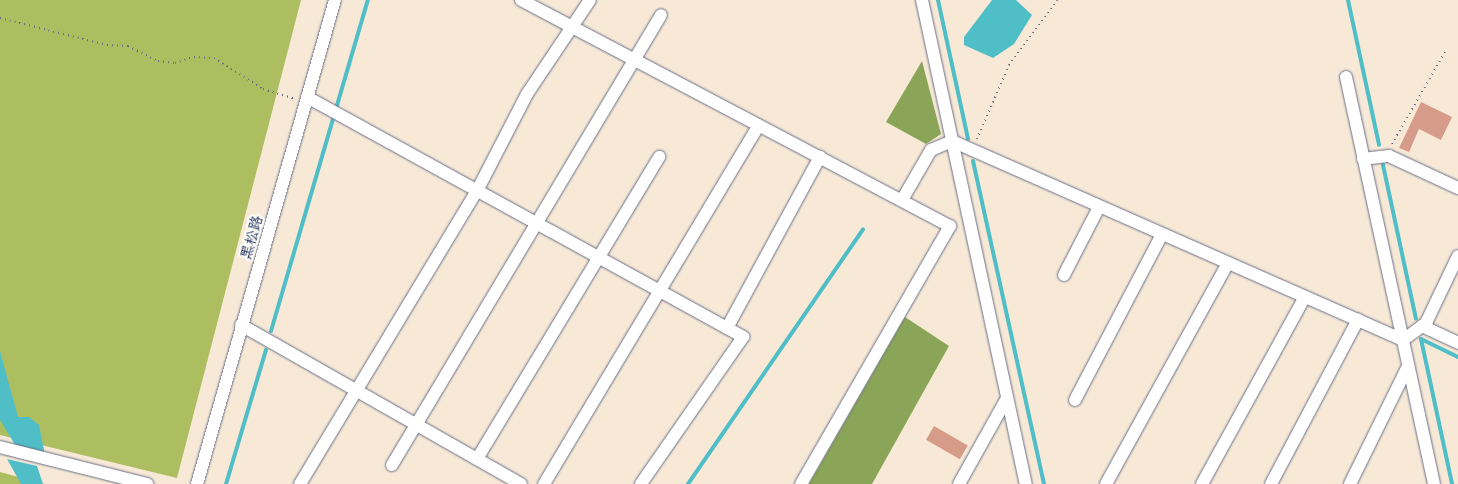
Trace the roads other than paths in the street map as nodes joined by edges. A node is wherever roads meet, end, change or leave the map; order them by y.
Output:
1 (335, 0) edge
2 (521, 0) edge
3 (590, 0) edge
4 (922, 0) edge
5 (661, 15) dead end
6 (573, 28) junction
7 (634, 60) junction
8 (1346, 77) dead end
9 (307, 97) junction
10 (759, 126) junction
11 (952, 141) junction
12 (659, 157) dead end
13 (820, 157) junction
14 (1363, 159) junction
15 (1458, 188) edge
16 (477, 191) junction
17 (902, 200) junction
18 (1099, 207) junction
19 (536, 223) junction
20 (1162, 234) junction
21 (598, 257) junction
22 (1457, 261) edge
23 (1228, 263) junction
24 (1064, 275) dead end
25 (660, 291) junction
26 (1305, 297) junction
27 (1358, 320) junction
28 (241, 326) junction
29 (1422, 326) junction
30 (727, 328) junction
31 (1403, 340) junction
32 (1458, 343) edge
33 (1408, 366) junction
34 (357, 391) junction
35 (1007, 398) junction
36 (1075, 400) dead end
37 (416, 424) junction
38 (0, 447) edge
39 (477, 459) junction
40 (392, 465) dead end
41 (147, 484) edge
42 (197, 484) edge
43 (300, 484) edge
44 (521, 484) edge
45 (544, 484) edge
46 (641, 484) edge
47 (801, 484) edge
48 (959, 484) edge
49 (1026, 484) edge
50 (1106, 484) edge
51 (1202, 484) edge
52 (1271, 484) edge
53 (1350, 484) edge
54 (1434, 484) edge

1 - 9 street, 黑松路
2 - 6 street
3 - 6 street
4 - 11 street
5 - 7 street
6 - 7 street
6 - 16 street
7 - 10 street
7 - 19 street
8 - 14 street
9 - 16 street
9 - 28 street, 黑松路
10 - 13 street
10 - 25 street
11 - 17 street
11 - 18 street
11 - 35 street
12 - 21 street
13 - 17 street
13 - 30 street
14 - 15 street
14 - 31 street
16 - 19 street
16 - 34 street
17 - 47 street
18 - 20 street
18 - 24 street
19 - 21 street
19 - 37 street
20 - 23 street
20 - 36 street
21 - 25 street
21 - 39 street
22 - 29 street
23 - 26 street
23 - 50 street
25 - 30 street
25 - 45 street
26 - 27 street
26 - 51 street
27 - 31 street
27 - 52 street
28 - 34 street
28 - 42 street, 黑松路
29 - 31 street
29 - 32 street
30 - 46 street
31 - 33 street
33 - 53 street
33 - 54 street
34 - 37 street
34 - 43 street
35 - 48 street
35 - 49 street
37 - 39 street
37 - 40 street
38 - 41 street
39 - 44 street

